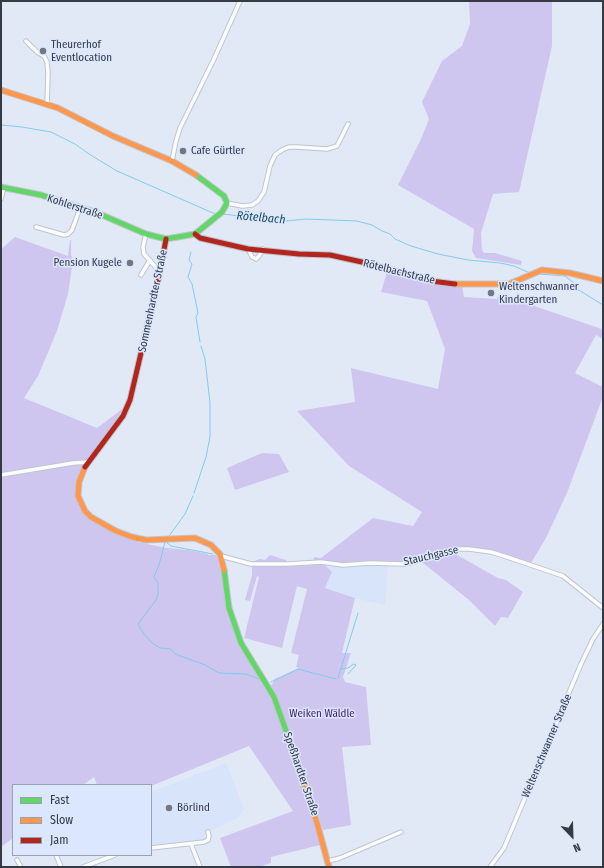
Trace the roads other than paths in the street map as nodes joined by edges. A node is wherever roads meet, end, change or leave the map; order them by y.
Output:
1 (240, 1) edge
2 (26, 41) dead end
3 (1, 90) edge
4 (46, 104) junction
5 (348, 124) dead end
6 (172, 161) junction
7 (2, 187) edge
8 (1, 199) edge
9 (227, 204) junction
10 (80, 208) junction
11 (36, 227) dead end
12 (146, 234) junction
13 (195, 234) junction
14 (166, 239) junction
15 (248, 248) junction
16 (263, 249) junction
17 (150, 260) junction
18 (160, 272) junction
19 (141, 275) dead end
20 (603, 281) edge
21 (88, 462) junction
22 (1, 476) edge
23 (221, 556) junction
24 (603, 608) edge
25 (603, 624) edge
26 (208, 832) dead end
27 (401, 832) dead end
28 (191, 844) junction
29 (152, 848) edge
30 (56, 856) edge
31 (112, 856) edge
32 (17, 860) dead end
33 (328, 861) junction
34 (21, 867) edge
35 (61, 867) edge
36 (83, 867) edge
37 (200, 867) edge
38 (329, 867) edge
39 (490, 867) edge

1 - 6 street
2 - 4 street
3 - 4 street
4 - 6 street
5 - 9 street
6 - 9 street
7 - 8 street
7 - 10 street, Kohlerstraße
9 - 13 street
10 - 11 street
10 - 12 street, Kohlerstraße
12 - 14 street, Kohlerstraße
12 - 17 street
13 - 14 street, Sommenhardter Straße
13 - 15 street, Rötelbachstraße
14 - 18 street, Sommenhardter Straße
15 - 16 street, Rötelbachstraße
15 - 16 street, Rötelbachstraße
16 - 20 street, Rötelbachstraße
17 - 18 street
17 - 19 street
18 - 21 street, Sommenhardter Straße
21 - 22 street
21 - 23 street, Sommenhardter Straße
23 - 24 street, Stauchgasse
23 - 33 street, Speßhardter Straße
25 - 39 street, Weltenschwanner Straße
26 - 28 street
27 - 33 street
28 - 29 street
28 - 37 street
30 - 35 street
31 - 36 street
32 - 34 street
33 - 38 street, Speßhardter Straße

